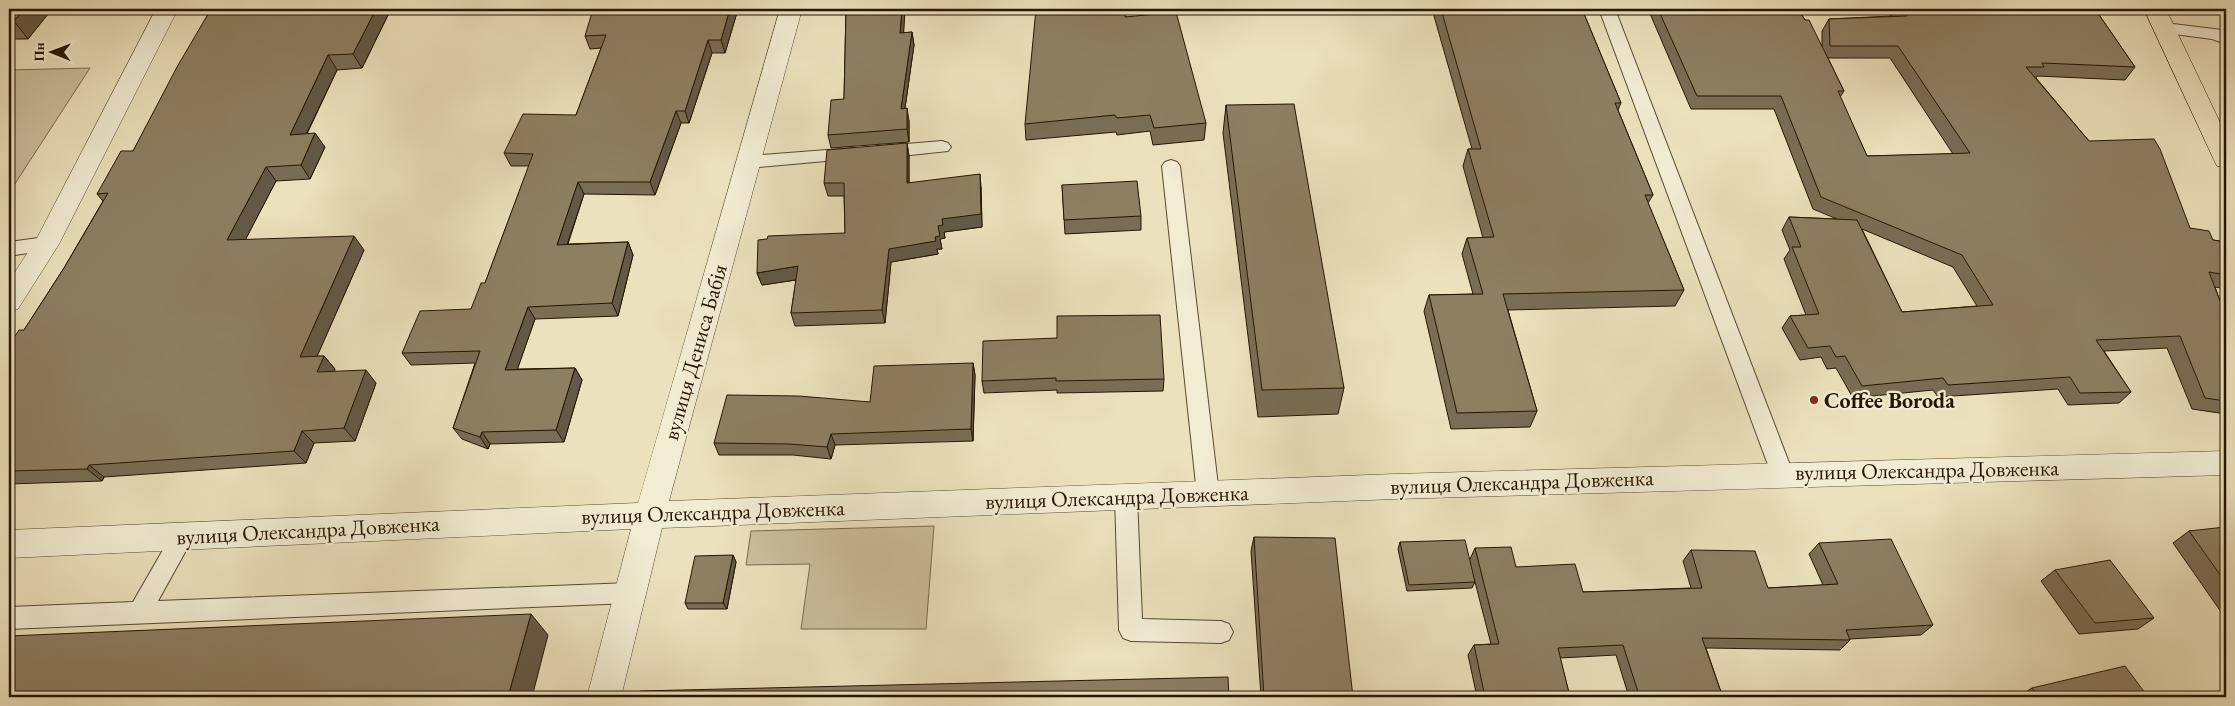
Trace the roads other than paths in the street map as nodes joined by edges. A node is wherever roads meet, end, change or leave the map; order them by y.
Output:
1 (167, 9) edge
2 (791, 9) edge
3 (1607, 9) edge
4 (2160, 18) edge
5 (2226, 39) edge
6 (942, 147) dead end
7 (2226, 160) edge
8 (748, 162) junction
9 (1170, 166) dead end
10 (46, 244) junction
11 (9, 249) edge
12 (9, 302) edge
13 (2226, 463) edge
14 (1782, 473) junction
15 (1208, 494) junction
16 (1126, 497) junction
17 (650, 514) junction
18 (183, 536) junction
19 (9, 544) edge
20 (630, 592) junction
21 (140, 612) junction
22 (9, 618) edge
23 (1221, 632) dead end
24 (604, 697) edge

1 - 10 street
2 - 8 street, вулиця Дениса Бабія
3 - 14 lane
4 - 5 lane
4 - 7 main road
6 - 8 lane
8 - 17 street, вулиця Дениса Бабія
9 - 15 lane
10 - 11 lane
10 - 12 street
13 - 14 street, вулиця Олександра Довженка
14 - 15 street, вулиця Олександра Довженка
15 - 16 street, вулиця Олександра Довженка
16 - 17 street, вулиця Олександра Довженка
16 - 23 lane
17 - 18 street, вулиця Олександра Довженка
17 - 20 street, вулиця Дениса Бабія
18 - 19 street, вулиця Олександра Довженка
18 - 21 lane
20 - 21 lane
20 - 24 street, вулиця Дениса Бабія
21 - 22 lane

